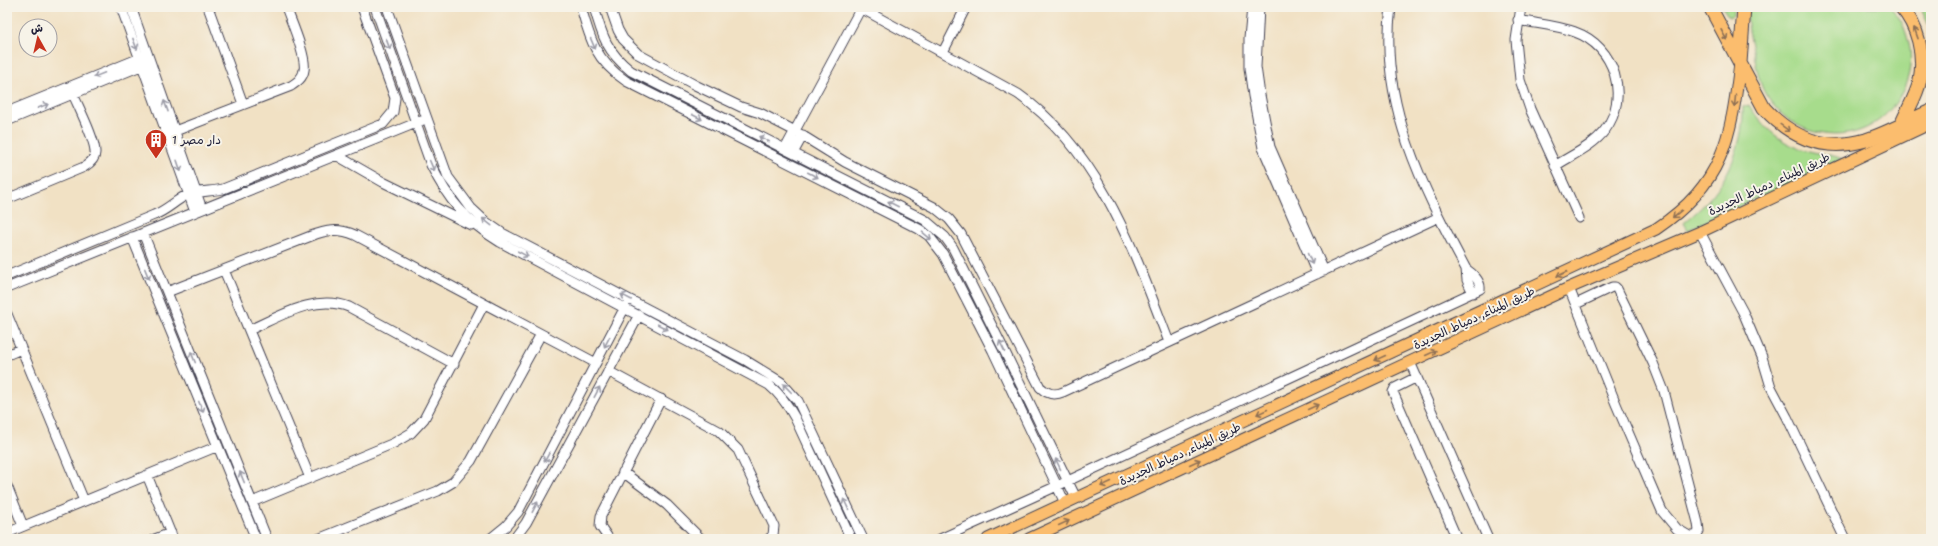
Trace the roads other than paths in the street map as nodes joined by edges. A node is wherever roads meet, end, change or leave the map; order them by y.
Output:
1 (121, 7) edge
2 (131, 7) edge
3 (208, 7) edge
4 (286, 7) edge
5 (362, 7) edge
6 (375, 7) edge
7 (387, 7) edge
8 (581, 7) edge
9 (594, 7) edge
10 (610, 7) edge
11 (966, 7) edge
12 (1252, 7) edge
13 (1259, 7) edge
14 (1391, 7) edge
15 (1521, 7) edge
16 (1710, 7) edge
17 (1744, 7) edge
18 (1901, 7) edge
19 (860, 8) edge
20 (1518, 20) junction
21 (943, 52) junction
22 (145, 60) junction
23 (1740, 63) junction
24 (73, 94) junction
25 (243, 104) junction
26 (1931, 111) edge
27 (7, 112) edge
28 (426, 119) junction
29 (7, 121) edge
30 (416, 123) junction
31 (1902, 123) junction
32 (1931, 123) edge
33 (175, 131) junction
34 (799, 133) junction
35 (789, 151) junction
36 (336, 155) junction
37 (1555, 166) junction
38 (193, 193) junction
39 (7, 198) edge
40 (199, 210) junction
41 (1439, 217) junction
42 (1579, 218) dead end
43 (482, 230) junction
44 (1700, 232) junction
45 (143, 233) junction
46 (132, 238) junction
47 (224, 270) junction
48 (1320, 272) junction
49 (7, 276) edge
50 (7, 288) edge
51 (1569, 288) junction
52 (167, 292) junction
53 (484, 304) junction
54 (1576, 304) junction
55 (625, 307) junction
56 (7, 314) edge
57 (639, 315) junction
58 (685, 328) junction
59 (249, 330) junction
60 (541, 334) junction
61 (680, 337) junction
62 (1170, 342) junction
63 (21, 349) junction
64 (7, 355) edge
65 (1410, 362) junction
66 (596, 363) junction
67 (454, 364) junction
68 (608, 371) junction
69 (1418, 377) junction
70 (661, 399) junction
71 (218, 446) junction
72 (1163, 458) junction
73 (1148, 465) junction
74 (624, 472) junction
75 (1169, 474) junction
76 (147, 475) junction
77 (310, 478) junction
78 (1156, 480) junction
79 (1067, 482) junction
80 (7, 486) edge
81 (1057, 486) junction
82 (84, 501) junction
83 (1071, 501) junction
84 (252, 502) junction
85 (23, 526) junction
86 (7, 533) edge
87 (172, 536) edge
88 (516, 538) edge
89 (155, 539) edge
90 (256, 539) edge
91 (267, 539) edge
92 (318, 539) edge
93 (490, 539) edge
94 (609, 539) edge
95 (701, 539) edge
96 (770, 539) edge
97 (851, 539) edge
98 (863, 539) edge
99 (940, 539) edge
100 (988, 539) edge
101 (1029, 539) edge
102 (1457, 539) edge
103 (1488, 539) edge
104 (1845, 539) edge

1 -> 22 street
2 - 22 street
3 - 25 street
4 - 25 street
5 - 38 street
6 -> 30 street
7 - 28 street
8 -> 81 street
35 -> 9 street
10 - 34 street
11 - 21 street
12 -> 48 street
13 - 48 street
14 - 41 street
15 - 20 street
16 -> 23 highway
17 - 23 highway
31 -> 18 highway
19 - 21 street
19 - 34 street
20 - 37 street
20 - 37 street
21 - 62 street
22 - 24 street
22 -> 27 street
33 -> 22 street
22 -> 38 street
23 -> 31 highway
23 -> 72 main road, طريق الميناء, دمياط الجديدة
29 -> 24 street
24 - 39 street
25 - 33 street
26 - 31 highway
28 - 30 street
58 -> 28 street
30 - 36 street
30 -> 43 street
32 - 44 main road, طريق الميناء, دمياط الجديدة
33 - 38 street
34 - 35 street
34 - 62 street
79 -> 35 street
36 - 40 street
36 - 43 street
37 - 42 street
38 - 40 street
38 - 49 street
40 - 45 street
41 - 48 street
41 - 79 street
43 -> 55 street
44 - 51 main road, طريق الميناء, دمياط الجديدة
44 - 104 street
45 - 46 street
45 - 52 street
46 - 50 street
46 -> 71 street
47 - 52 street
47 - 53 street
47 - 59 street
48 - 62 street
51 - 54 street
65 -> 51 main road, طريق الميناء, دمياط الجديدة
84 -> 52 street
53 - 60 street
53 - 67 street
54 - 54 street
55 - 57 street
55 -> 66 street
56 - 63 street
57 -> 61 street
57 - 68 street
58 - 61 street
98 -> 58 street
59 - 67 street
59 - 77 street
60 - 66 street
60 - 92 street
61 - 97 street
63 - 64 street
63 - 82 street
65 - 69 street
75 -> 65 main road, طريق الميناء, دمياط الجديدة
66 -> 93 street
67 - 77 street
68 - 70 street
88 -> 68 street
69 - 102 street
69 - 103 street
70 - 74 street
70 - 96 street
71 - 76 street
71 - 90 street
72 - 73 main road, طريق الميناء, دمياط الجديدة
72 - 75 main road
73 - 78 main road
73 -> 83 main road, طريق الميناء, دمياط الجديدة
74 - 94 street
74 - 95 street
75 - 78 main road, طريق الميناء, دمياط الجديدة
76 - 82 street
76 - 87 street
77 - 84 street
101 -> 78 main road, طريق الميناء, دمياط الجديدة
79 - 81 street
79 - 83 street
80 - 85 street
81 - 83 street
81 - 99 street
82 - 85 street
83 - 100 main road, طريق الميناء, دمياط الجديدة
84 - 91 street
85 - 86 street
87 - 89 street

